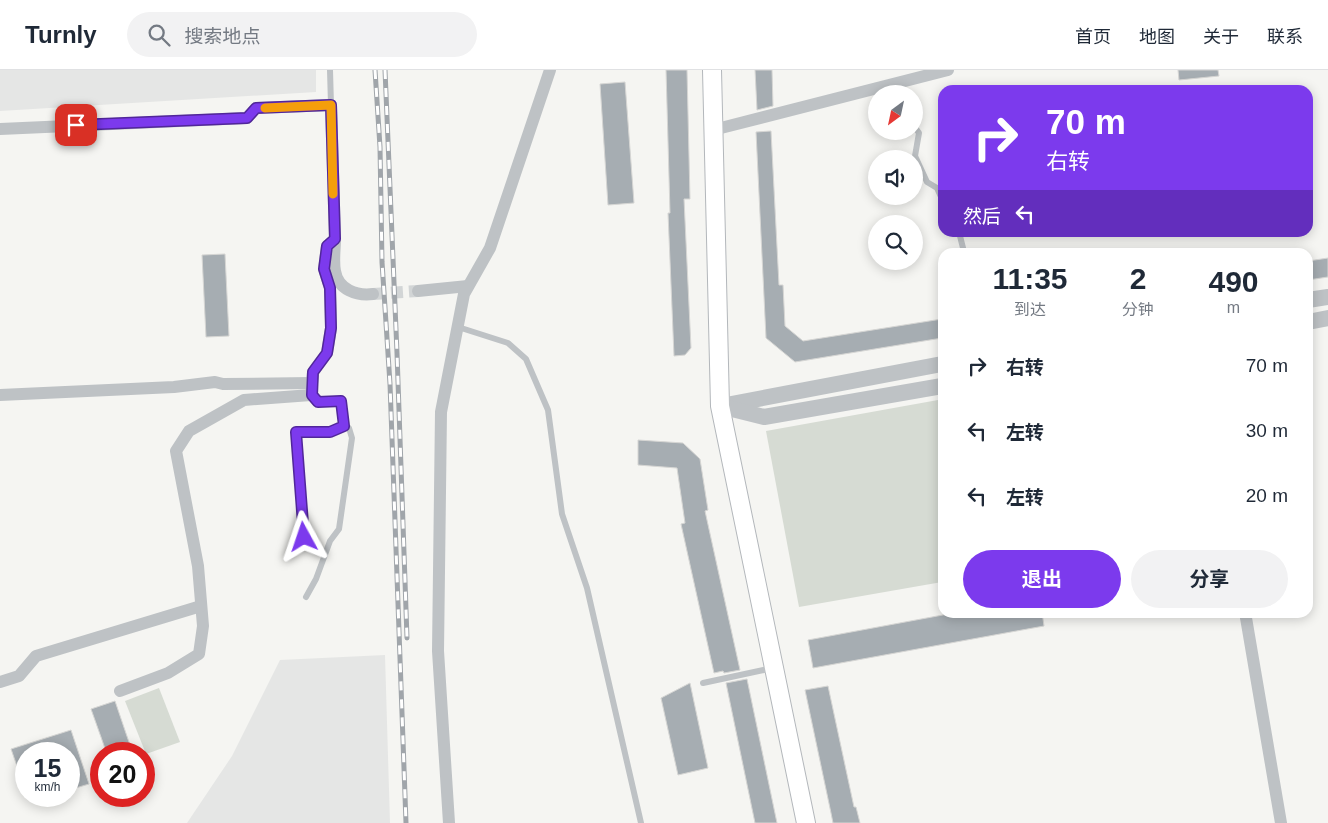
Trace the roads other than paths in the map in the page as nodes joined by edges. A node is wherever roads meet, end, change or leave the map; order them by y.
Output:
1 (330, 70) edge
2 (550, 70) edge
3 (712, 70) edge
4 (948, 70) edge
5 (904, 85) edge
6 (868, 95) edge
7 (331, 105) junction
8 (0, 128) edge
9 (713, 130) junction
10 (918, 140) edge
11 (938, 190) edge
12 (335, 239) junction
13 (468, 286) junction
14 (418, 291) tunnel mouth
15 (373, 294) tunnel mouth
16 (1328, 297) edge
17 (1313, 299) edge
18 (1328, 318) edge
19 (1313, 321) edge
20 (456, 326) junction
21 (938, 365) edge
22 (938, 387) edge
23 (312, 389) junction
24 (0, 395) edge
25 (720, 406) junction
26 (344, 426) junction
27 (304, 537) dead end
28 (306, 597) dead end
29 (201, 606) junction
30 (1246, 618) edge
31 (774, 668) junction
32 (0, 682) edge
33 (703, 683) dead end
34 (120, 691) dead end
35 (449, 823) edge
36 (641, 823) edge
37 (806, 823) edge
38 (1281, 823) edge

1 - 7 lane
2 - 13 street
3 - 9 main road
4 - 5 street
6 - 9 street
7 - 8 street
7 - 12 street
9 - 25 main road
10 - 11 lane
12 - 15 street
12 - 23 street
13 - 14 street
13 - 20 street
16 - 17 street
18 - 19 street
20 - 35 street
20 - 36 lane
21 - 25 street
22 - 25 street
23 - 24 street
23 - 26 lane
23 - 29 street
25 - 31 main road
26 - 27 lane
26 - 28 lane
29 - 32 street
29 - 34 street
30 - 38 street
31 - 33 lane
31 - 37 main road

